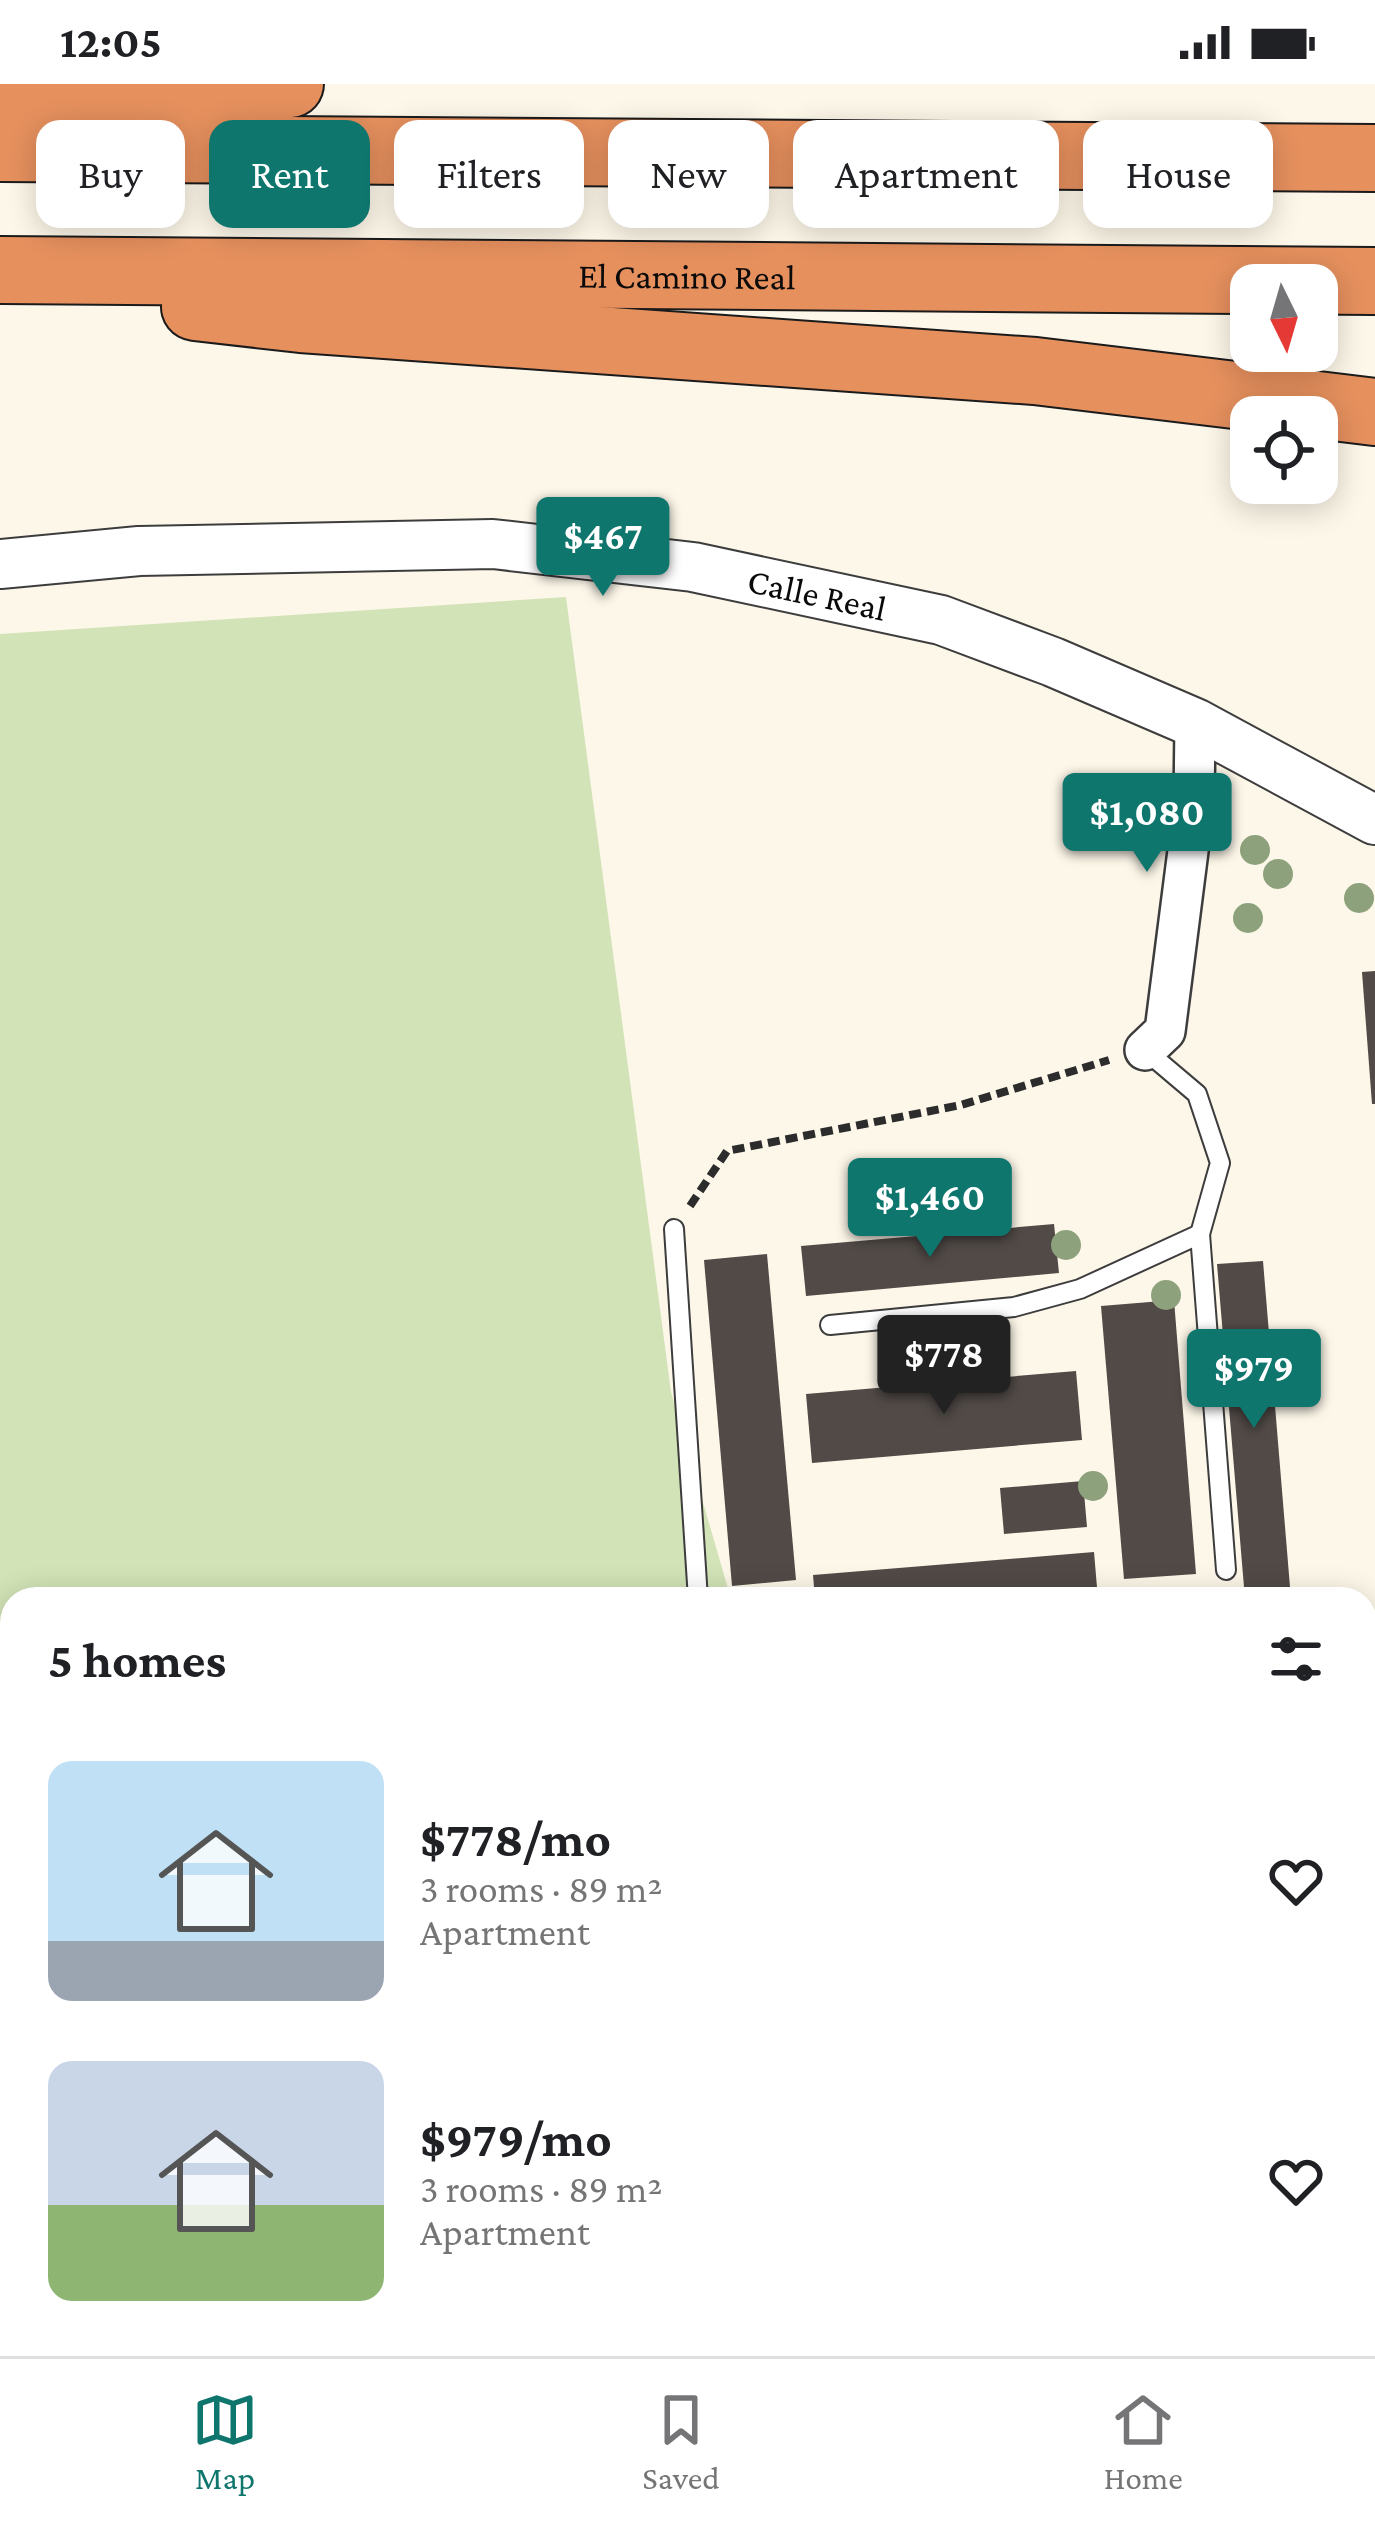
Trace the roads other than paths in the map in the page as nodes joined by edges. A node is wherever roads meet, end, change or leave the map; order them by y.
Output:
1 (290, 84) edge
2 (0, 106) edge
3 (0, 148) edge
4 (1375, 158) edge
5 (26, 269) edge
6 (1375, 281) edge
7 (1375, 412) edge
8 (0, 564) edge
9 (1195, 723) junction
10 (1375, 820) edge
11 (1145, 1050) joint
12 (674, 1229) road end
13 (1200, 1234) junction
14 (830, 1325) dead end
15 (1226, 1570) dead end
16 (697, 1587) edge

1 - 2 highway
3 - 4 highway
5 - 6 highway, El Camino Real
5 - 7 highway
8 - 9 street, Calle Real
9 - 10 street, Calle Real
9 - 11 street
11 - 13 lane
12 - 16 lane
13 - 14 lane
13 - 15 lane

